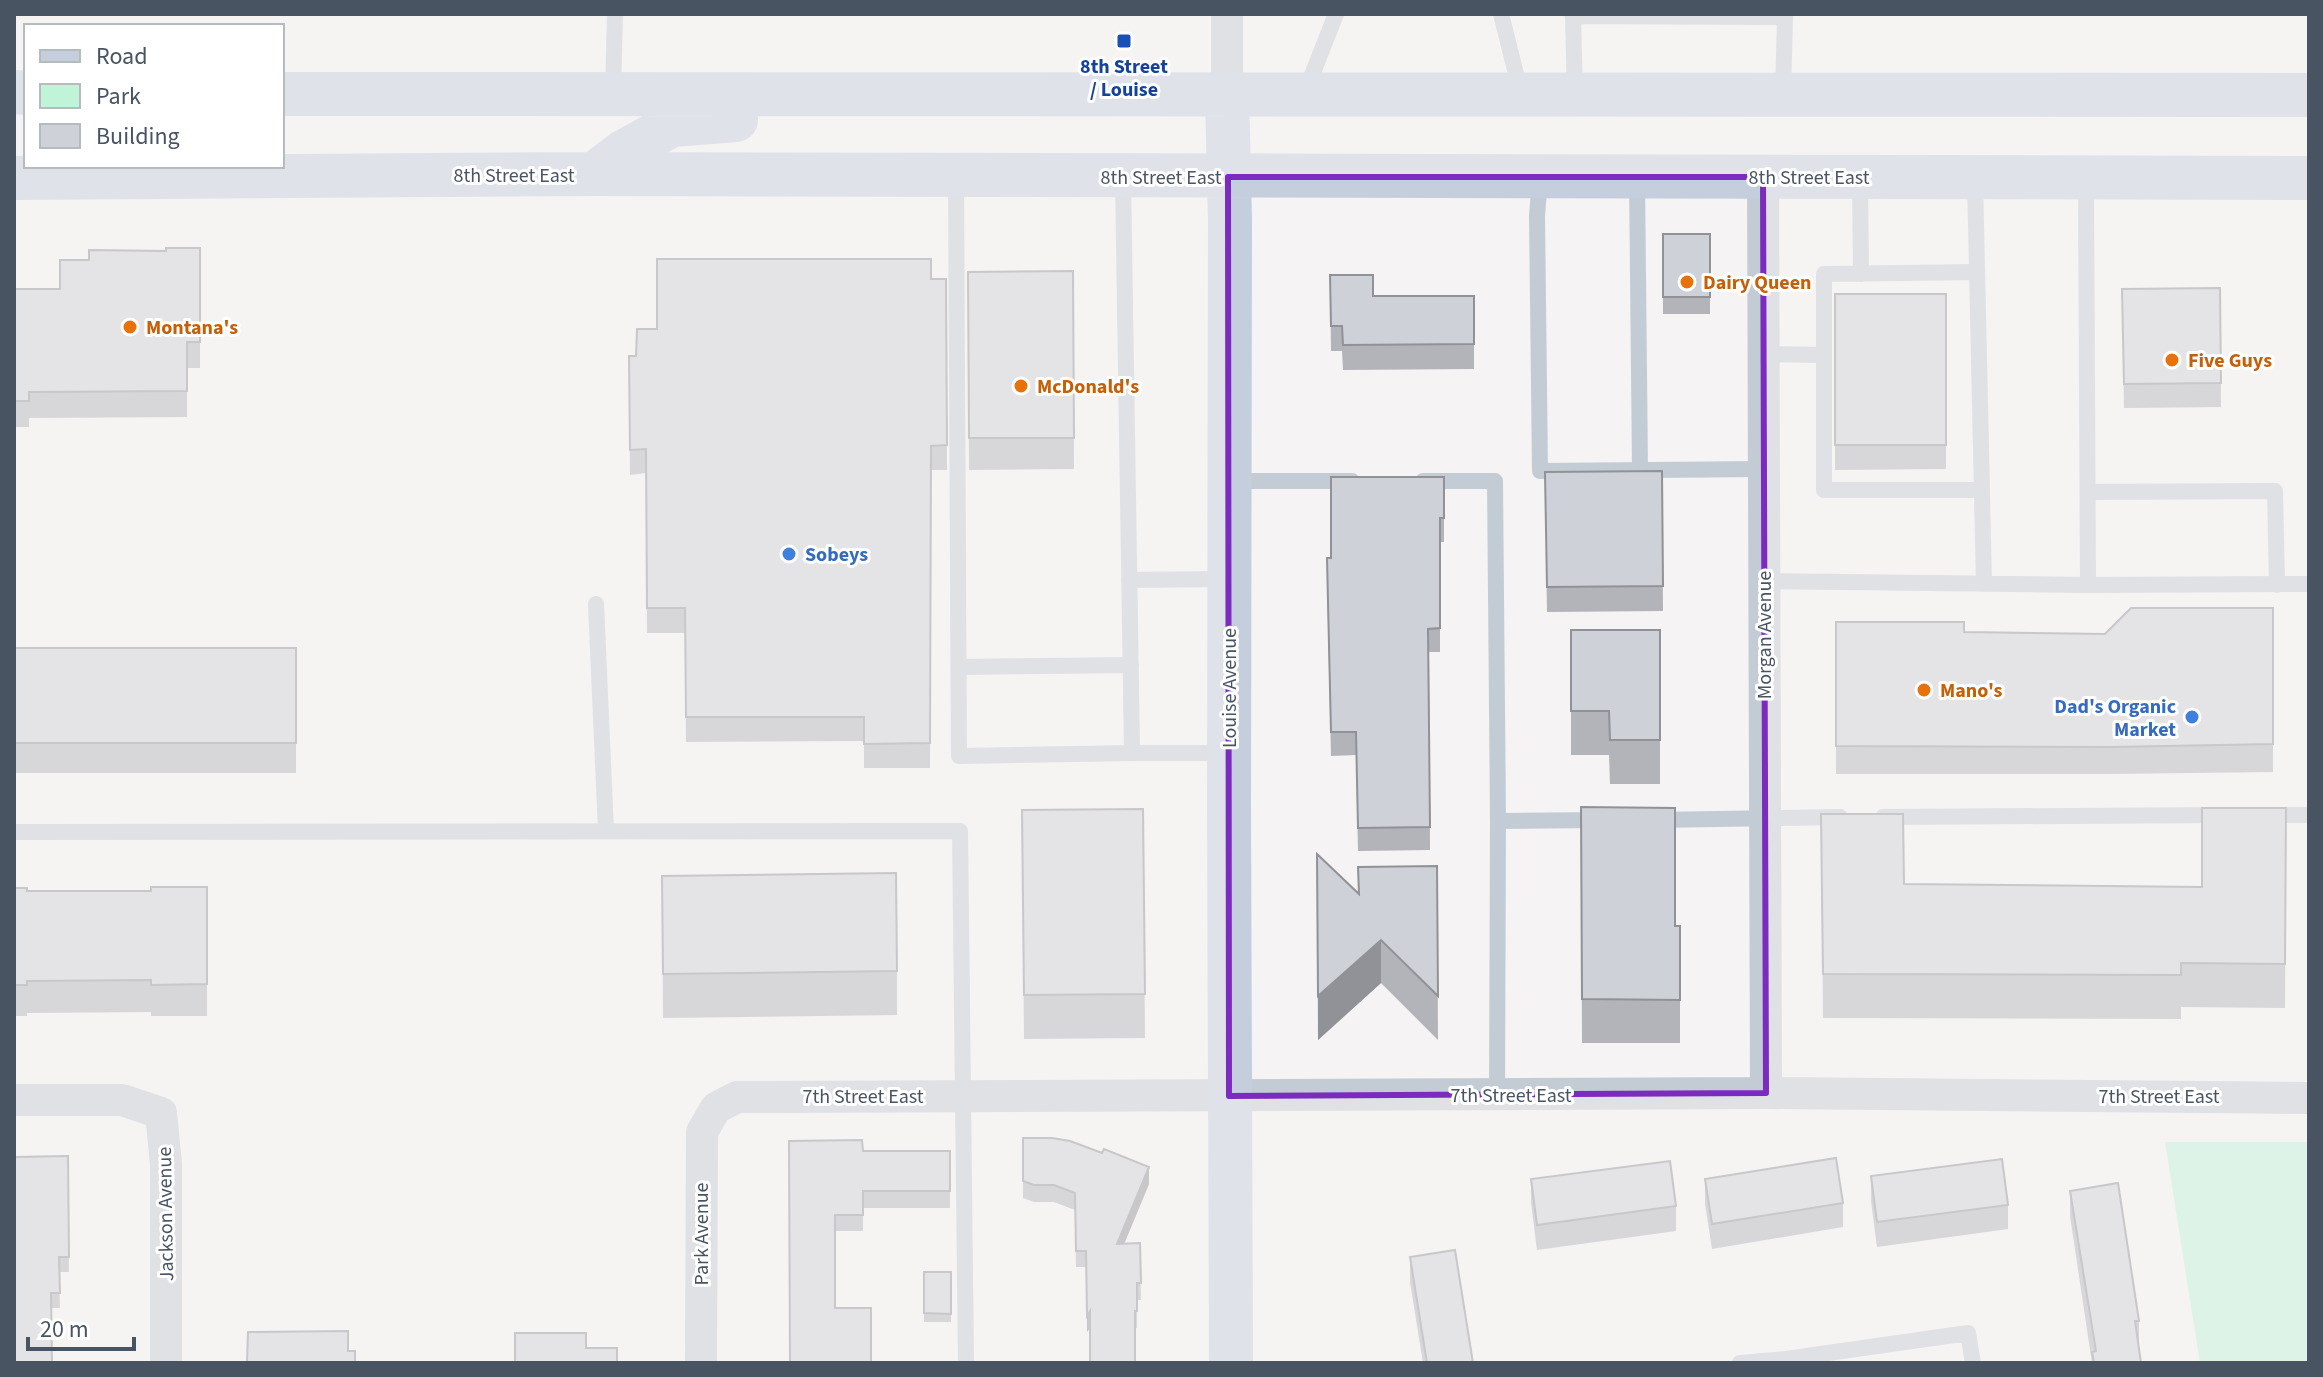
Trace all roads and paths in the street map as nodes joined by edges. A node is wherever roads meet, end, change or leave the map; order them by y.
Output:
1 (615, 14) edge
2 (1227, 14) edge
3 (1336, 14) edge
4 (1501, 14) edge
5 (1572, 15) edge
6 (284, 94) edge
7 (613, 94) junction
8 (912, 95) junction
9 (1227, 95) junction
10 (1305, 95) junction
11 (1521, 95) junction
12 (1575, 95) junction
13 (1783, 95) junction
14 (2309, 95) edge
15 (594, 174) junction
16 (956, 177) junction
17 (1123, 177) junction
18 (1228, 177) junction
19 (1540, 177) junction
20 (1637, 177) junction
21 (1763, 177) junction
22 (1860, 177) junction
23 (1975, 177) junction
24 (2086, 177) junction
25 (14, 178) edge
26 (2309, 178) edge
27 (1977, 272) junction
28 (1861, 274) junction
29 (1763, 354) junction
30 (1824, 355) junction
31 (1640, 469) junction
32 (1763, 469) junction
33 (1229, 481) junction
34 (1372, 481) edge
35 (1402, 481) edge
36 (1982, 490) junction
37 (2088, 492) junction
38 (1229, 579) junction
39 (1129, 580) junction
40 (1763, 581) junction
41 (1984, 584) junction
42 (2309, 584) edge
43 (2088, 585) junction
44 (2277, 585) junction
45 (596, 604) dead end
46 (1131, 665) junction
47 (959, 667) junction
48 (1132, 753) junction
49 (1229, 753) junction
50 (2309, 815) edge
51 (1764, 818) junction
52 (1609, 820) edge
53 (1640, 820) edge
54 (1498, 821) junction
55 (606, 831) junction
56 (14, 832) edge
57 (1766, 1093) junction
58 (964, 1096) junction
59 (1229, 1096) junction
60 (1497, 1096) junction
61 (2309, 1098) edge
62 (14, 1100) edge
63 (716, 1108) joint
64 (166, 1363) edge
65 (701, 1363) edge
66 (966, 1363) edge
67 (1231, 1363) edge
68 (1740, 1363) edge
69 (1973, 1363) edge

1 - 7 lane
2 - 9 street, Louise Avenue
3 - 10 lane
4 - 11 lane
5 - 12 lane
5 - 13 lane
6 - 7 main road
7 - 8 main road
8 - 9 main road
8 - 15 main road
9 - 10 main road
9 - 18 main road, Louise Avenue
10 - 11 main road
11 - 12 main road
12 - 13 main road
13 - 14 main road
15 - 16 main road, 8th Street East
15 - 25 main road, 8th Street East
16 - 17 main road, 8th Street East
16 - 47 lane
17 - 18 main road, 8th Street East
17 - 39 lane
18 - 19 main road, 8th Street East
18 - 33 main road, Louise Avenue
19 - 20 main road, 8th Street East
19 - 31 lane
20 - 21 main road, 8th Street East
20 - 31 lane
21 - 22 main road, 8th Street East
21 - 29 street, Morgan Avenue
22 - 23 main road, 8th Street East
22 - 28 lane
23 - 24 main road, 8th Street East
23 - 27 lane
24 - 26 main road, 8th Street East
24 - 37 lane
27 - 28 lane
27 - 36 lane
28 - 30 lane
29 - 30 lane
29 - 32 street, Morgan Avenue
30 - 36 lane
31 - 32 lane
32 - 40 street, Morgan Avenue
33 - 34 lane
33 - 38 main road, Louise Avenue
35 - 54 lane
36 - 41 lane
37 - 43 lane
37 - 44 lane
38 - 39 lane
38 - 49 main road, Louise Avenue
39 - 46 lane
40 - 41 lane
40 - 51 street, Morgan Avenue
41 - 43 lane
42 - 44 lane
43 - 44 lane
45 - 55 lane
46 - 47 lane
46 - 48 lane
47 - 48 lane
48 - 49 lane
49 - 59 main road, Louise Avenue
50 - 51 lane
51 - 53 lane
51 - 57 street, Morgan Avenue
52 - 54 lane
54 - 60 lane
55 - 56 lane
55 - 58 lane
57 - 60 street, 7th Street East
57 - 61 street, 7th Street East
58 - 59 street, 7th Street East
58 - 63 street, 7th Street East
58 - 66 lane
59 - 60 street, 7th Street East
59 - 67 main road, Louise Avenue
62 - 64 street, Jackson Avenue
63 - 65 street, Park Avenue
68 - 69 lane

